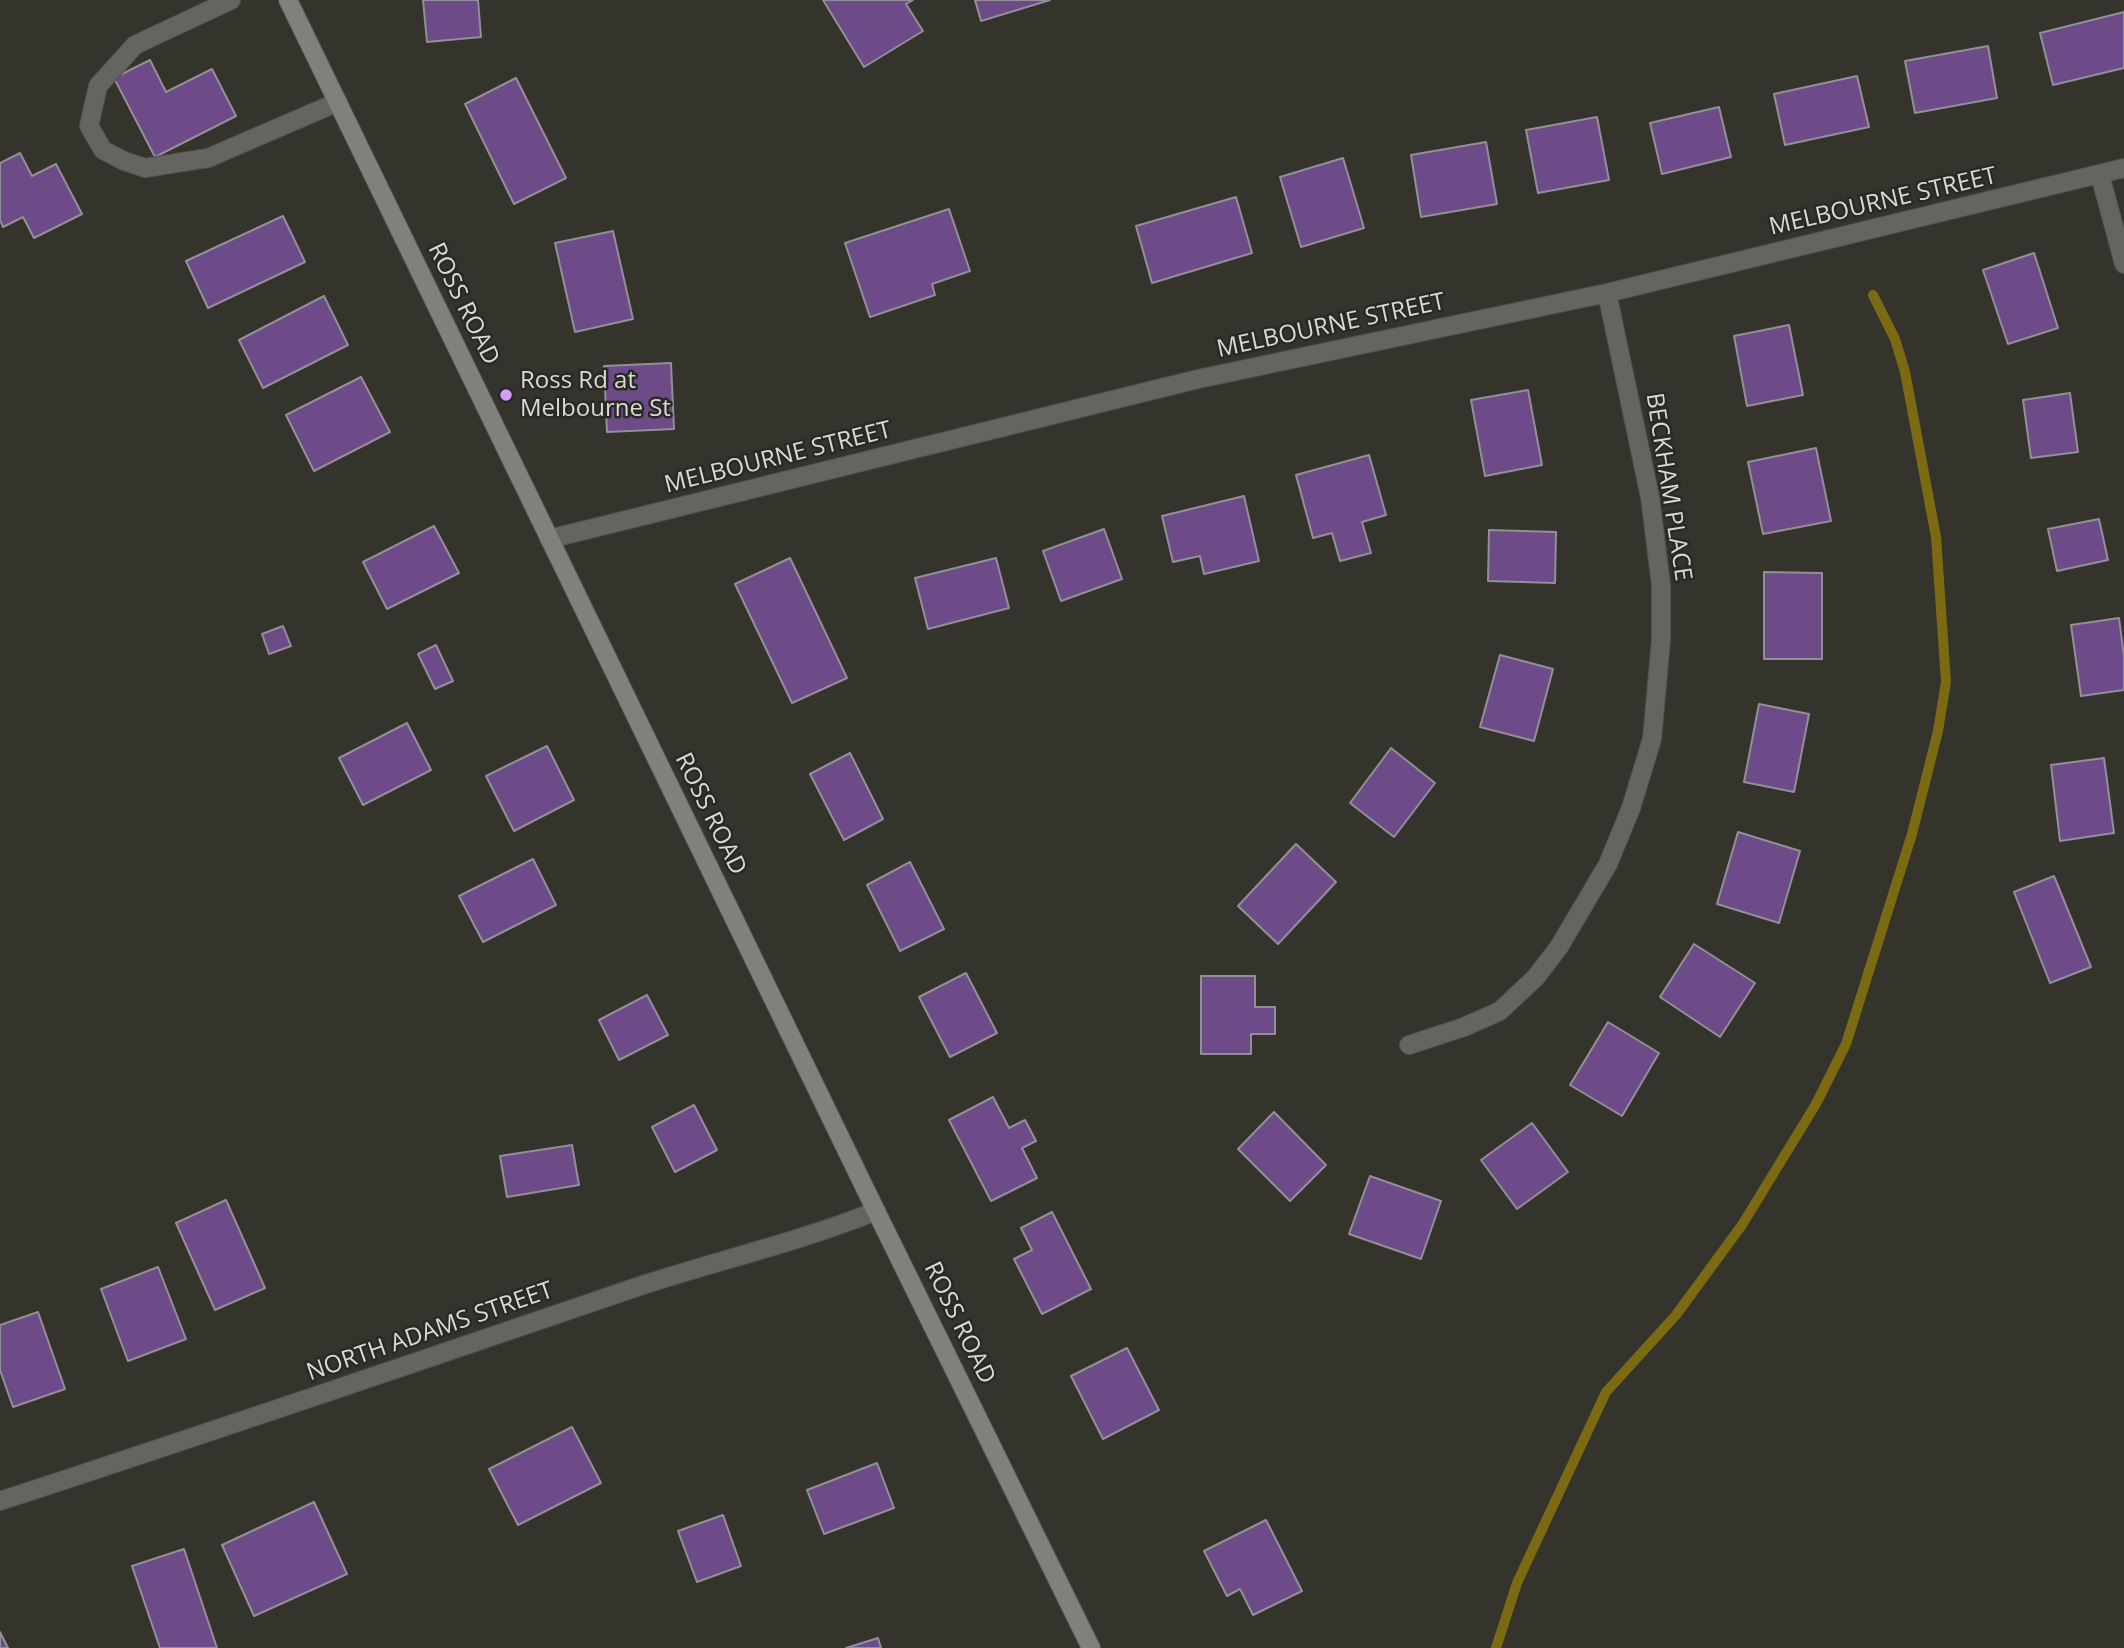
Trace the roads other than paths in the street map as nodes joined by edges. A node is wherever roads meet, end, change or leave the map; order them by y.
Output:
1 (231, 0) edge
2 (288, 0) edge
3 (338, 102) junction
4 (2124, 168) edge
5 (2101, 175) junction
6 (2124, 264) edge
7 (1607, 293) junction
8 (549, 539) junction
9 (1409, 1045) dead end
10 (876, 1211) junction
11 (0, 1501) edge
12 (1091, 1648) edge

1 - 3 street
2 - 3 street, ROSS ROAD
3 - 8 street, ROSS ROAD
4 - 5 street, MELBOURNE STREET
5 - 6 street
5 - 7 street, MELBOURNE STREET
7 - 8 street, MELBOURNE STREET
7 - 9 street, BECKHAM PLACE
8 - 10 street, ROSS ROAD
10 - 11 street, NORTH ADAMS STREET
10 - 12 street, ROSS ROAD

